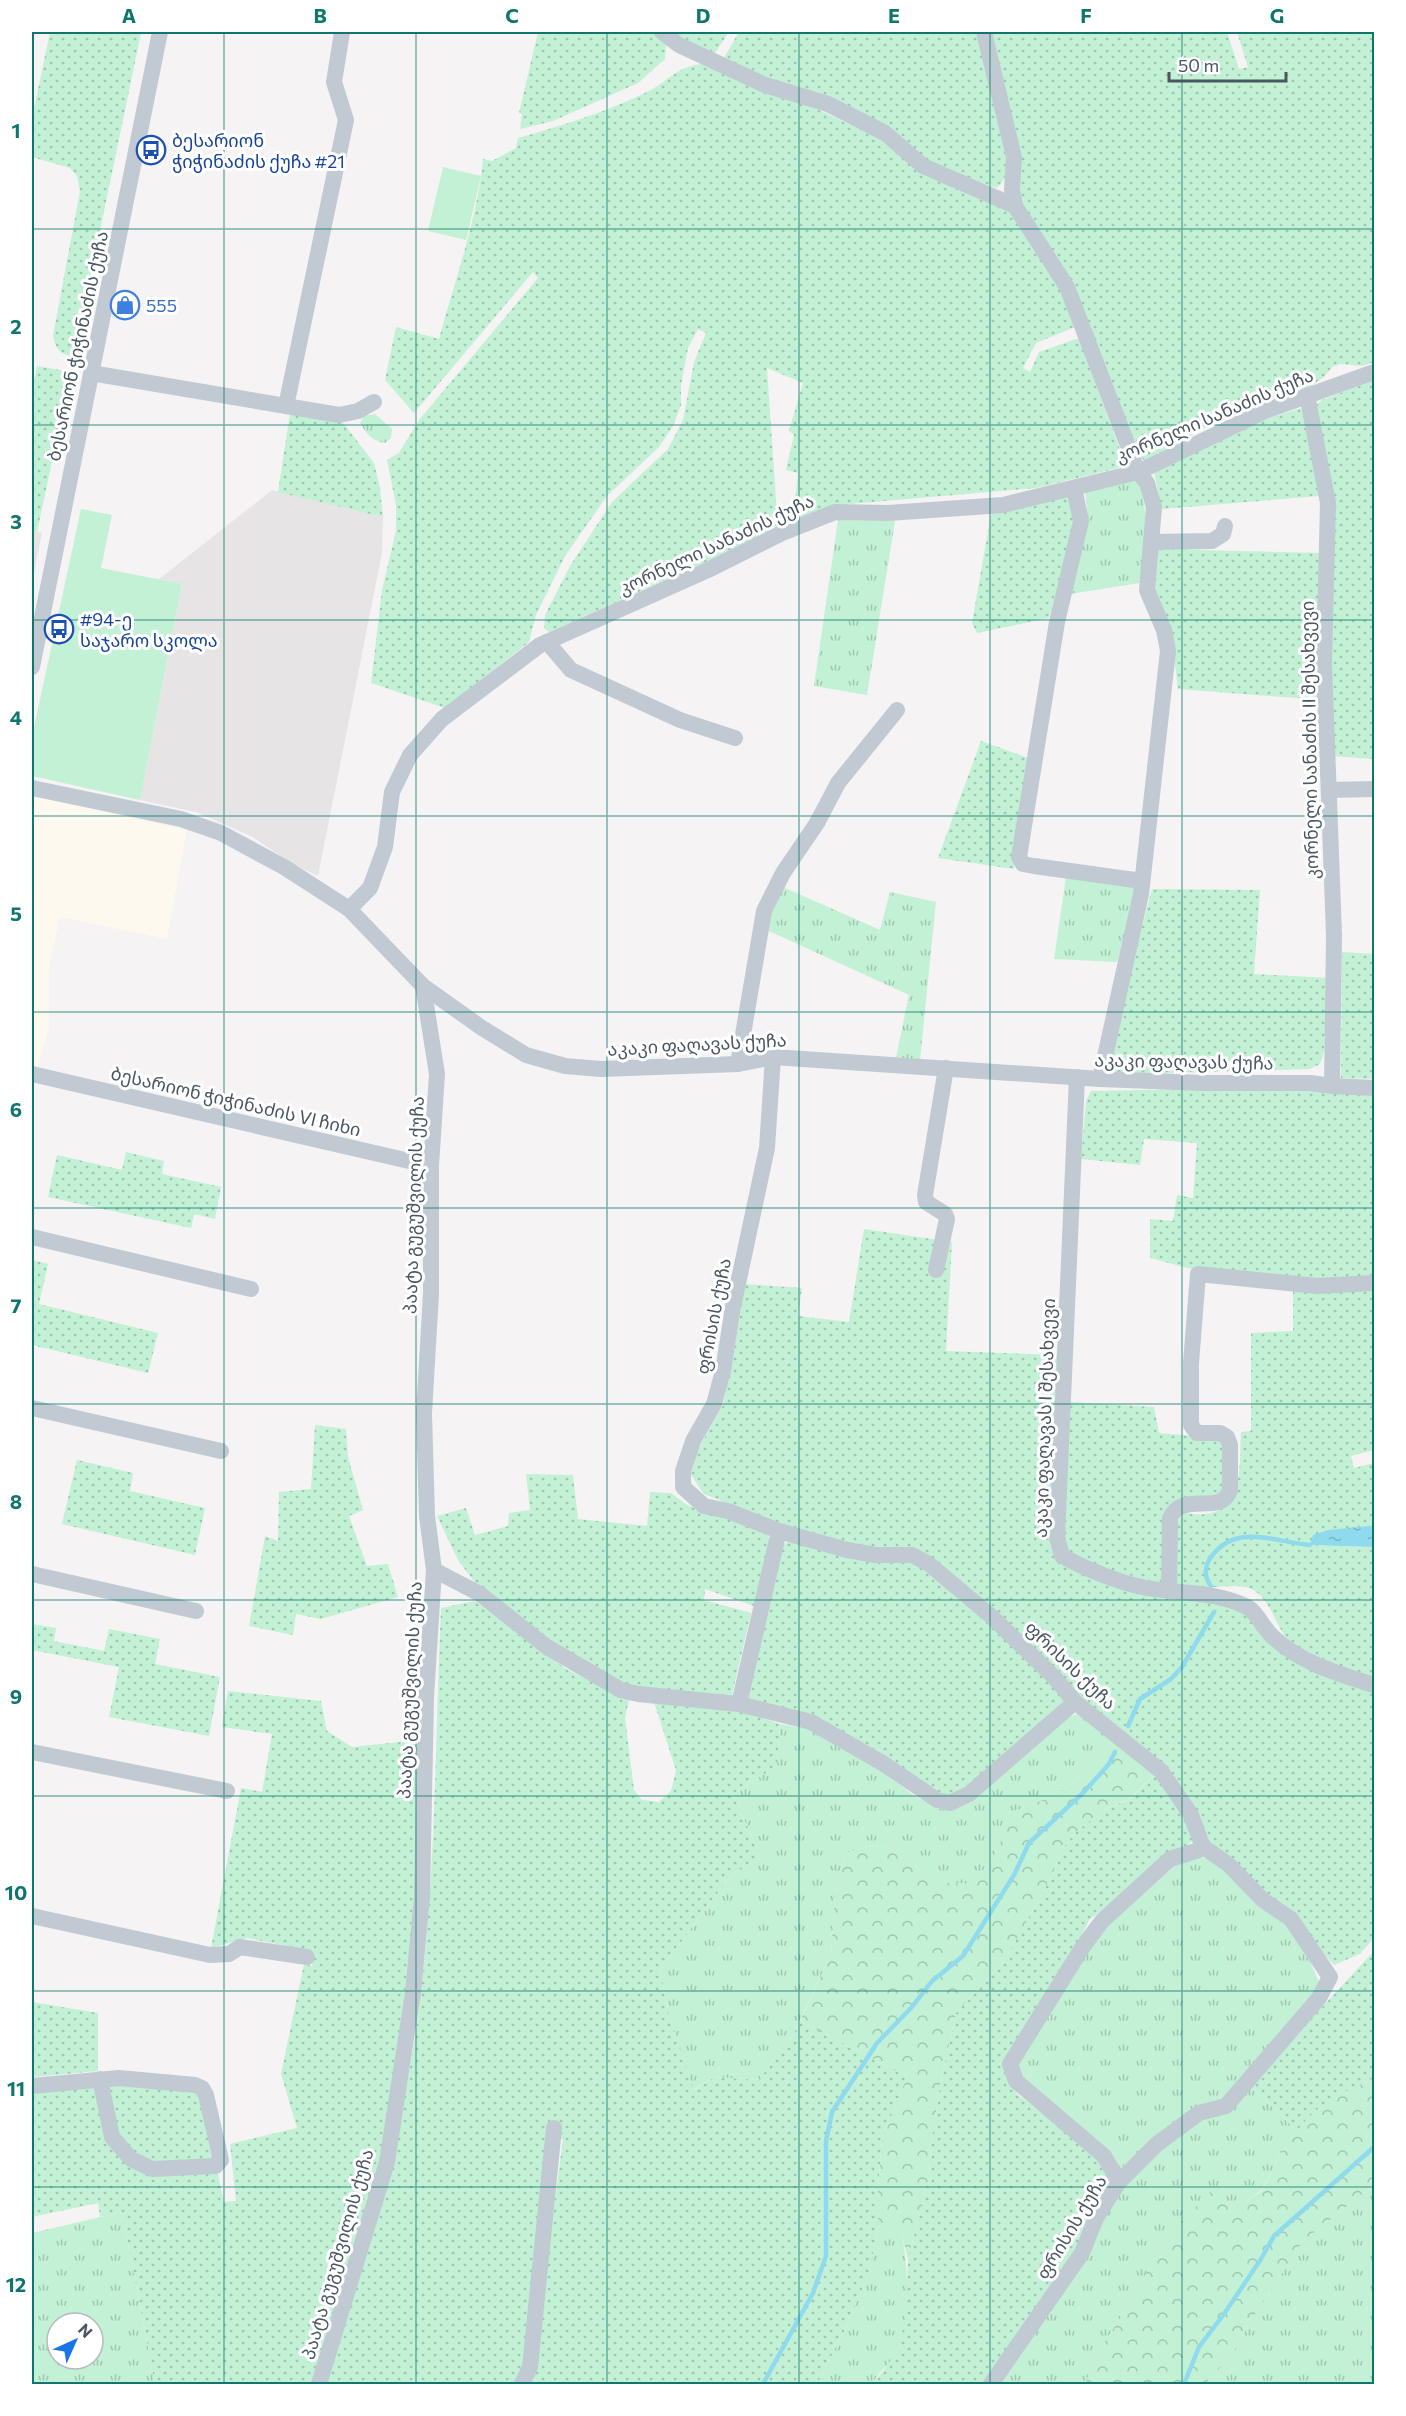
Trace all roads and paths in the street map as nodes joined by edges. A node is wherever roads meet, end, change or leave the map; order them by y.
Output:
1 (160, 32) edge
2 (342, 32) edge
3 (662, 32) edge
4 (984, 32) edge
5 (1015, 206) junction
6 (1374, 372) edge
7 (91, 373) junction
8 (1307, 396) junction
9 (374, 402) dead end
10 (286, 406) junction
11 (1138, 472) junction
12 (1074, 488) junction
13 (1225, 526) dead end
14 (1151, 542) junction
15 (547, 642) junction
16 (32, 667) edge
17 (897, 710) dead end
18 (735, 738) dead end
19 (32, 788) edge
20 (1374, 789) edge
21 (1329, 790) junction
22 (1142, 881) junction
23 (349, 909) junction
24 (423, 986) junction
25 (773, 1057) junction
26 (738, 1064) junction
27 (946, 1068) junction
28 (32, 1074) edge
29 (1077, 1077) junction
30 (1100, 1079) junction
31 (1332, 1086) junction
32 (1374, 1088) edge
33 (431, 1166) junction
34 (32, 1237) edge
35 (936, 1270) dead end
36 (1374, 1283) edge
37 (251, 1289) dead end
38 (32, 1408) edge
39 (221, 1451) dead end
40 (779, 1531) junction
41 (434, 1570) junction
42 (32, 1574) edge
43 (1168, 1591) junction
44 (196, 1611) dead end
45 (1374, 1685) edge
46 (1075, 1701) junction
47 (739, 1704) junction
48 (32, 1752) edge
49 (227, 1791) dead end
50 (1205, 1848) junction
51 (32, 1916) edge
52 (307, 1957) dead end
53 (100, 2079) junction
54 (32, 2085) edge
55 (554, 2128) dead end
56 (1119, 2182) junction
57 (319, 2385) edge
58 (522, 2385) edge
59 (991, 2385) edge

1 - 7 street, ბესარიონ ჭიჭინაძის ქუჩა
2 - 10 street
3 - 5 street
4 - 5 street
5 - 11 street
6 - 8 street, კორნელი სანაძის ქუჩა
7 - 10 street
7 - 16 street, ბესარიონ ჭიჭინაძის ქუჩა
8 - 11 street, კორნელი სანაძის ქუჩა
8 - 21 street, კორნელი სანაძის II შესახვევი
9 - 10 street
11 - 12 street, კორნელი სანაძის ქუჩა
11 - 14 street
12 - 15 street, კორნელი სანაძის ქუჩა
12 - 22 street
13 - 14 street
14 - 22 street
15 - 18 street
15 - 23 street, კორნელი სანაძის ქუჩა
17 - 26 street
19 - 23 street, აკაკი ფაღავას ქუჩა
20 - 21 street
21 - 31 street, კორნელი სანაძის II შესახვევი
22 - 30 street
23 - 24 street, აკაკი ფაღავას ქუჩა
24 - 26 street, აკაკი ფაღავას ქუჩა
24 - 33 street, პაატა გუგუშვილის ქუჩა
25 - 26 street, აკაკი ფაღავას ქუჩა
25 - 27 street, აკაკი ფაღავას ქუჩა
25 - 40 street, ფრისის ქუჩა
27 - 29 street, აკაკი ფაღავას ქუჩა
27 - 35 street
28 - 33 street, ბესარიონ ჭიჭინაძის VI ჩიხი
29 - 30 street, აკაკი ფაღავას ქუჩა
29 - 43 street, აკაკი ფაღავას I შესახვევი
30 - 31 street, აკაკი ფაღავას ქუჩა
31 - 32 street, აკაკი ფაღავას ქუჩა
33 - 41 street, პაატა გუგუშვილის ქუჩა
34 - 37 street
36 - 43 street
38 - 39 street
40 - 46 street, ფრისის ქუჩა
40 - 47 street
41 - 47 street
41 - 57 street, პაატა გუგუშვილის ქუჩა
42 - 44 street
43 - 45 street, აკაკი ფაღავას I შესახვევი
46 - 47 street
46 - 50 street, ფრისის ქუჩა
48 - 49 street
50 - 56 street
50 - 56 street, ფრისის ქუჩა
51 - 52 street
53 - 53 street
53 - 54 street
55 - 58 street
56 - 59 street, ფრისის ქუჩა

